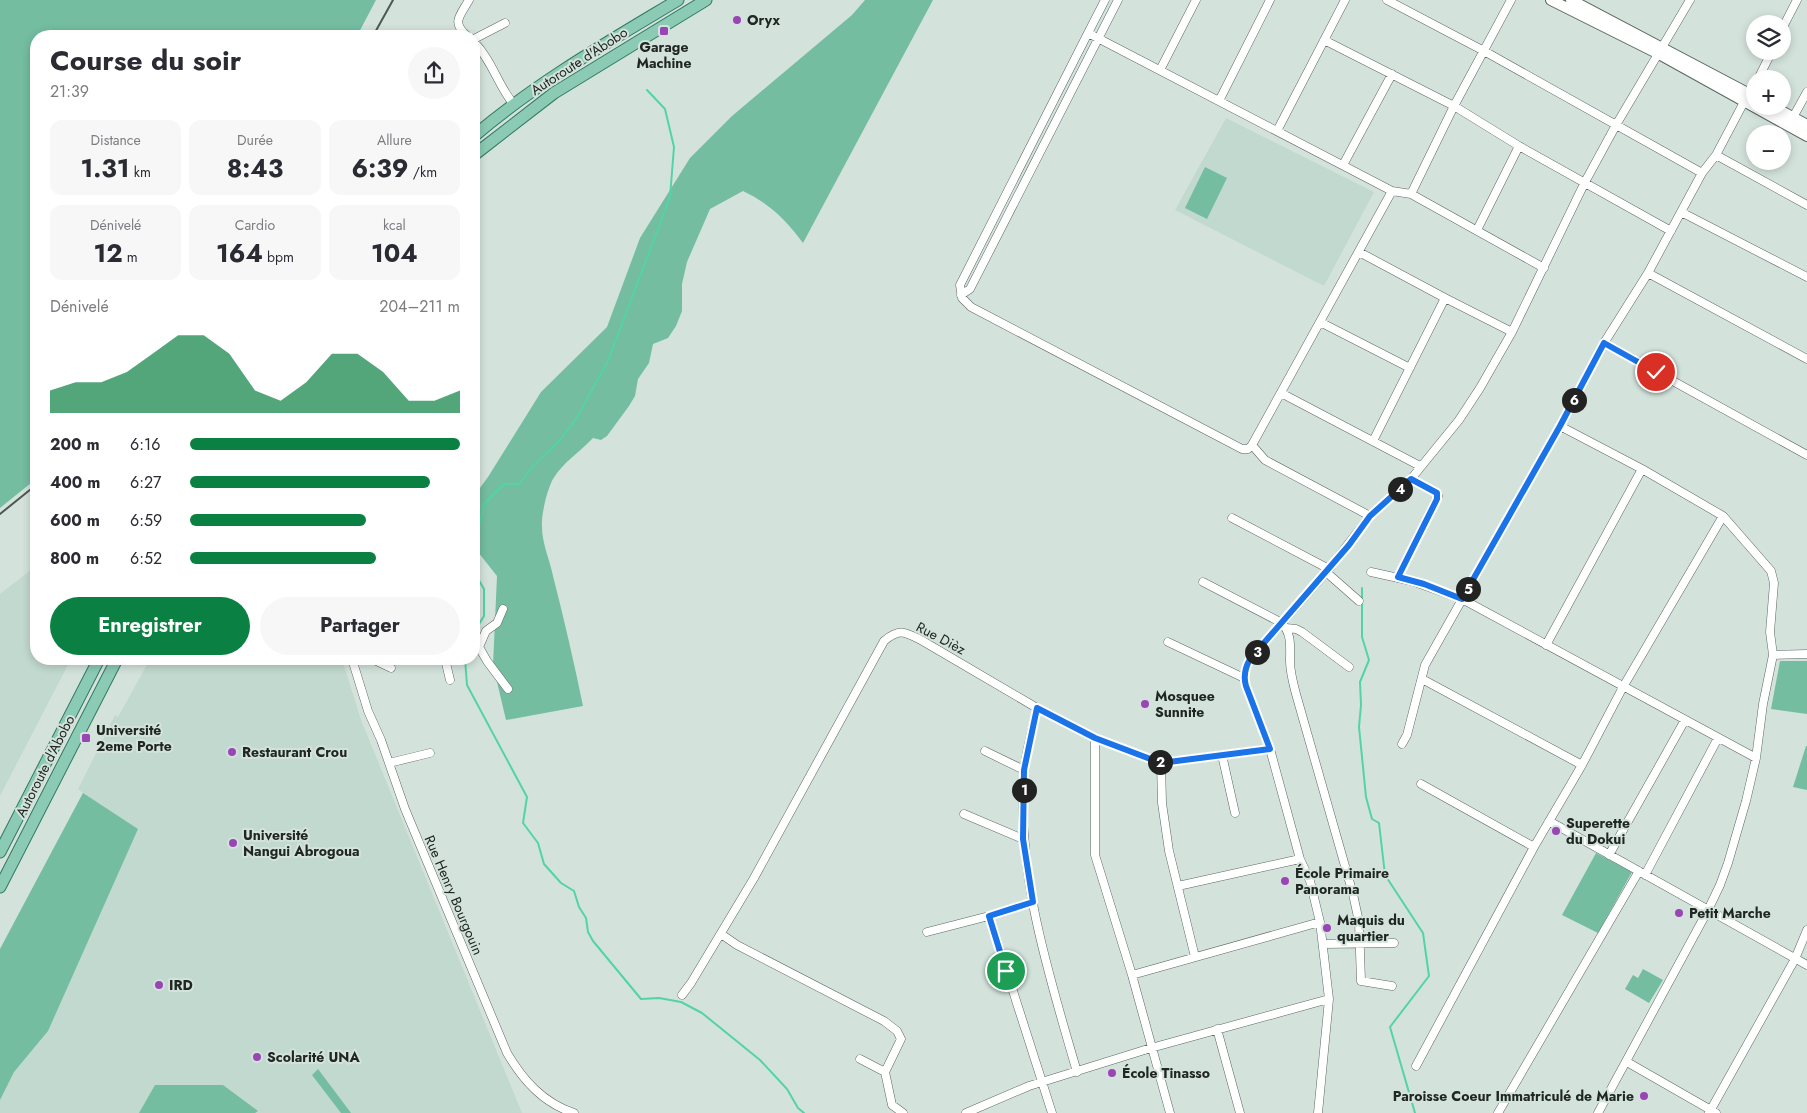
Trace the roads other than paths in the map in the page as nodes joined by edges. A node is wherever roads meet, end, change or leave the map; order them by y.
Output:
1 (469, 0) edge
2 (678, 0) edge
3 (706, 0) edge
4 (1106, 0) edge
5 (1118, 0) edge
6 (1196, 0) edge
7 (1270, 0) edge
8 (1345, 0) edge
9 (1387, 0) edge
10 (1511, 0) edge
11 (1551, 0) edge
12 (1571, 0) edge
13 (1690, 0) edge
14 (1797, 0) edge
15 (1789, 15) edge
16 (505, 23) dead end
17 (460, 30) edge
18 (1088, 33) junction
19 (480, 38) edge
20 (1099, 39) junction
21 (1324, 40) junction
22 (480, 49) edge
23 (1484, 51) junction
24 (1661, 51) junction
25 (1160, 70) junction
26 (1392, 74) junction
27 (1746, 92) edge
28 (1807, 92) edge
29 (1219, 100) junction
30 (1746, 103) edge
31 (514, 105) junction
32 (1454, 106) junction
33 (1781, 115) edge
34 (1783, 115) edge
35 (1791, 122) junction
36 (1616, 125) junction
37 (1807, 125) edge
38 (480, 131) edge
39 (1277, 131) junction
40 (1807, 136) edge
41 (1519, 146) junction
42 (480, 150) edge
43 (1716, 155) junction
44 (1343, 165) junction
45 (1702, 173) junction
46 (1584, 182) junction
47 (1392, 191) junction
48 (1411, 194) junction
49 (1807, 204) edge
50 (1680, 212) junction
51 (1477, 230) junction
52 (1671, 231) junction
53 (1359, 252) junction
54 (1544, 268) junction
55 (1648, 273) junction
56 (1807, 277) edge
57 (961, 296) junction
58 (1445, 298) junction
59 (1320, 322) junction
60 (1512, 332) junction
61 (1604, 343) junction
62 (1807, 359) edge
63 (1410, 368) junction
64 (1281, 393) junction
65 (1560, 426) junction
66 (1373, 441) junction
67 (1252, 445) junction
68 (1807, 455) edge
69 (1420, 466) junction
70 (1642, 469) junction
71 (1411, 479) junction
72 (1370, 516) junction
73 (1723, 516) junction
74 (1232, 518) dead end
75 (1328, 571) junction
76 (1371, 572) dead end
77 (1398, 577) junction
78 (1204, 582) dead end
79 (1462, 599) junction
80 (1359, 601) dead end
81 (503, 609) dead end
82 (1284, 626) junction
83 (480, 641) edge
84 (1168, 642) dead end
85 (1546, 645) junction
86 (480, 653) edge
87 (1807, 654) edge
88 (1773, 655) junction
89 (96, 665) edge
90 (114, 665) edge
91 (354, 665) edge
92 (385, 665) edge
93 (446, 665) edge
94 (1349, 667) dead end
95 (391, 668) dead end
96 (1244, 678) junction
97 (1422, 679) junction
98 (450, 680) dead end
99 (1623, 687) junction
100 (508, 689) dead end
101 (1037, 708) junction
102 (1686, 720) junction
103 (1095, 738) junction
104 (1718, 738) junction
105 (1402, 744) dead end
106 (1270, 749) junction
107 (985, 751) dead end
108 (430, 753) dead end
109 (1222, 755) junction
110 (1756, 758) junction
111 (389, 763) junction
112 (1161, 763) junction
113 (1582, 765) junction
114 (1024, 770) junction
115 (1421, 784) dead end
116 (1235, 813) dead end
117 (964, 814) dead end
118 (1549, 821) junction
119 (1023, 839) junction
120 (1534, 847) junction
121 (0, 852) edge
122 (1610, 855) junction
123 (1300, 859) junction
124 (1642, 873) junction
125 (0, 886) edge
126 (1178, 886) junction
127 (1033, 902) junction
128 (1708, 910) junction
129 (989, 916) junction
130 (1320, 922) junction
131 (1807, 930) edge
132 (927, 932) dead end
133 (721, 934) junction
134 (1361, 943) junction
135 (1394, 943) dead end
136 (1323, 944) junction
137 (1196, 957) junction
138 (1795, 959) junction
139 (1807, 965) edge
140 (1132, 976) junction
141 (1392, 986) dead end
142 (682, 995) dead end
143 (1329, 999) junction
144 (1217, 1030) junction
145 (1151, 1048) junction
146 (860, 1059) dead end
147 (1627, 1062) junction
148 (1416, 1066) dead end
149 (885, 1072) junction
150 (1076, 1072) junction
151 (1042, 1082) junction
152 (1712, 1112) edge
153 (574, 1113) edge
154 (903, 1113) edge
155 (966, 1113) edge
156 (1052, 1113) edge
157 (1170, 1113) edge
158 (1240, 1113) edge
159 (1318, 1113) edge
160 (1498, 1113) edge
161 (1598, 1113) edge

1 - 17 street
2 - 31 main road
3 - 42 main road, Autoroute d'Abobo
4 - 18 street
5 - 20 street
6 - 25 street
7 - 29 street
8 - 21 street
9 - 23 street
10 - 23 street
11 - 24 main road
12 - 24 main road
13 - 24 street
14 - 15 street
16 - 19 street
18 - 20 street
18 - 57 street
20 - 25 street
20 - 57 street
21 - 26 street
21 - 39 street
22 - 31 street
23 - 32 street
23 - 36 street
24 - 27 main road
24 - 36 street
25 - 29 street
26 - 32 street
26 - 44 street
28 - 35 street
29 - 39 street
30 - 43 street
31 - 38 main road
32 - 41 street
32 - 48 street
33 - 35 main road
34 - 35 main road
35 - 37 main road
35 - 40 main road
36 - 45 street
36 - 46 street
39 - 44 street
41 - 46 street
41 - 51 street
43 - 45 street
43 - 49 street
44 - 47 street
45 - 50 street
46 - 52 street
46 - 54 street
47 - 48 street
47 - 53 street
48 - 51 street
50 - 52 street
50 - 56 street
51 - 54 street
52 - 55 street
53 - 58 street
53 - 59 street
54 - 60 street
55 - 61 street
55 - 62 street
57 - 67 street
58 - 60 street
58 - 63 street
59 - 63 street
59 - 64 street
60 - 69 street
61 - 65 street
61 - 68 street
63 - 66 street
64 - 66 street
64 - 67 street
65 - 70 street
65 - 79 street
66 - 69 street
67 - 72 street
69 - 71 street
70 - 73 street
70 - 85 street
71 - 72 street
71 - 77 street
72 - 75 street
73 - 88 street
73 - 99 street
74 - 75 street
75 - 80 street
75 - 82 street
76 - 77 street
77 - 79 street
78 - 82 street
79 - 85 street
79 - 97 street
81 - 83 street
82 - 94 street
82 - 96 street
82 - 134 street
84 - 96 street
85 - 99 street
86 - 100 street
87 - 88 street
88 - 110 street
89 - 121 main road
90 - 125 main road, Autoroute d'Abobo
91 - 111 street, Rue Henry Bourgouin
92 - 95 street
93 - 98 street
96 - 106 street
97 - 105 street
97 - 113 street
99 - 102 street
99 - 113 street
101 - 103 street, Rue Dièz
101 - 114 street
101 - 133 street, Rue Dièz
102 - 104 street
102 - 122 street
103 - 112 street, Rue Dièz
103 - 140 street
104 - 110 street
104 - 124 street
106 - 109 street, Rue Dièz
106 - 123 street
107 - 114 street
108 - 111 street
109 - 112 street, Rue Dièz
109 - 116 street
110 - 128 street
111 - 153 street, Rue Henry Bourgouin
112 - 126 street
113 - 118 street
114 - 119 street
115 - 120 street
117 - 119 street
118 - 120 street
118 - 122 street
119 - 127 street
120 - 148 street
122 - 124 street
123 - 126 street
123 - 130 street
124 - 128 street
124 - 160 street
126 - 137 street
127 - 129 street
127 - 150 street
128 - 138 street
128 - 147 street
129 - 132 street
129 - 151 street
130 - 136 street
130 - 137 street
131 - 138 street
133 - 142 street
133 - 149 street
134 - 135 street
134 - 136 street
134 - 141 street
136 - 143 street
137 - 140 street
138 - 139 street
138 - 152 street
140 - 145 street
143 - 144 street
143 - 159 street
144 - 145 street
144 - 158 street
145 - 150 street
145 - 157 street
146 - 149 street
147 - 152 street
147 - 161 street
149 - 154 street
150 - 151 street
151 - 155 street
151 - 156 street

